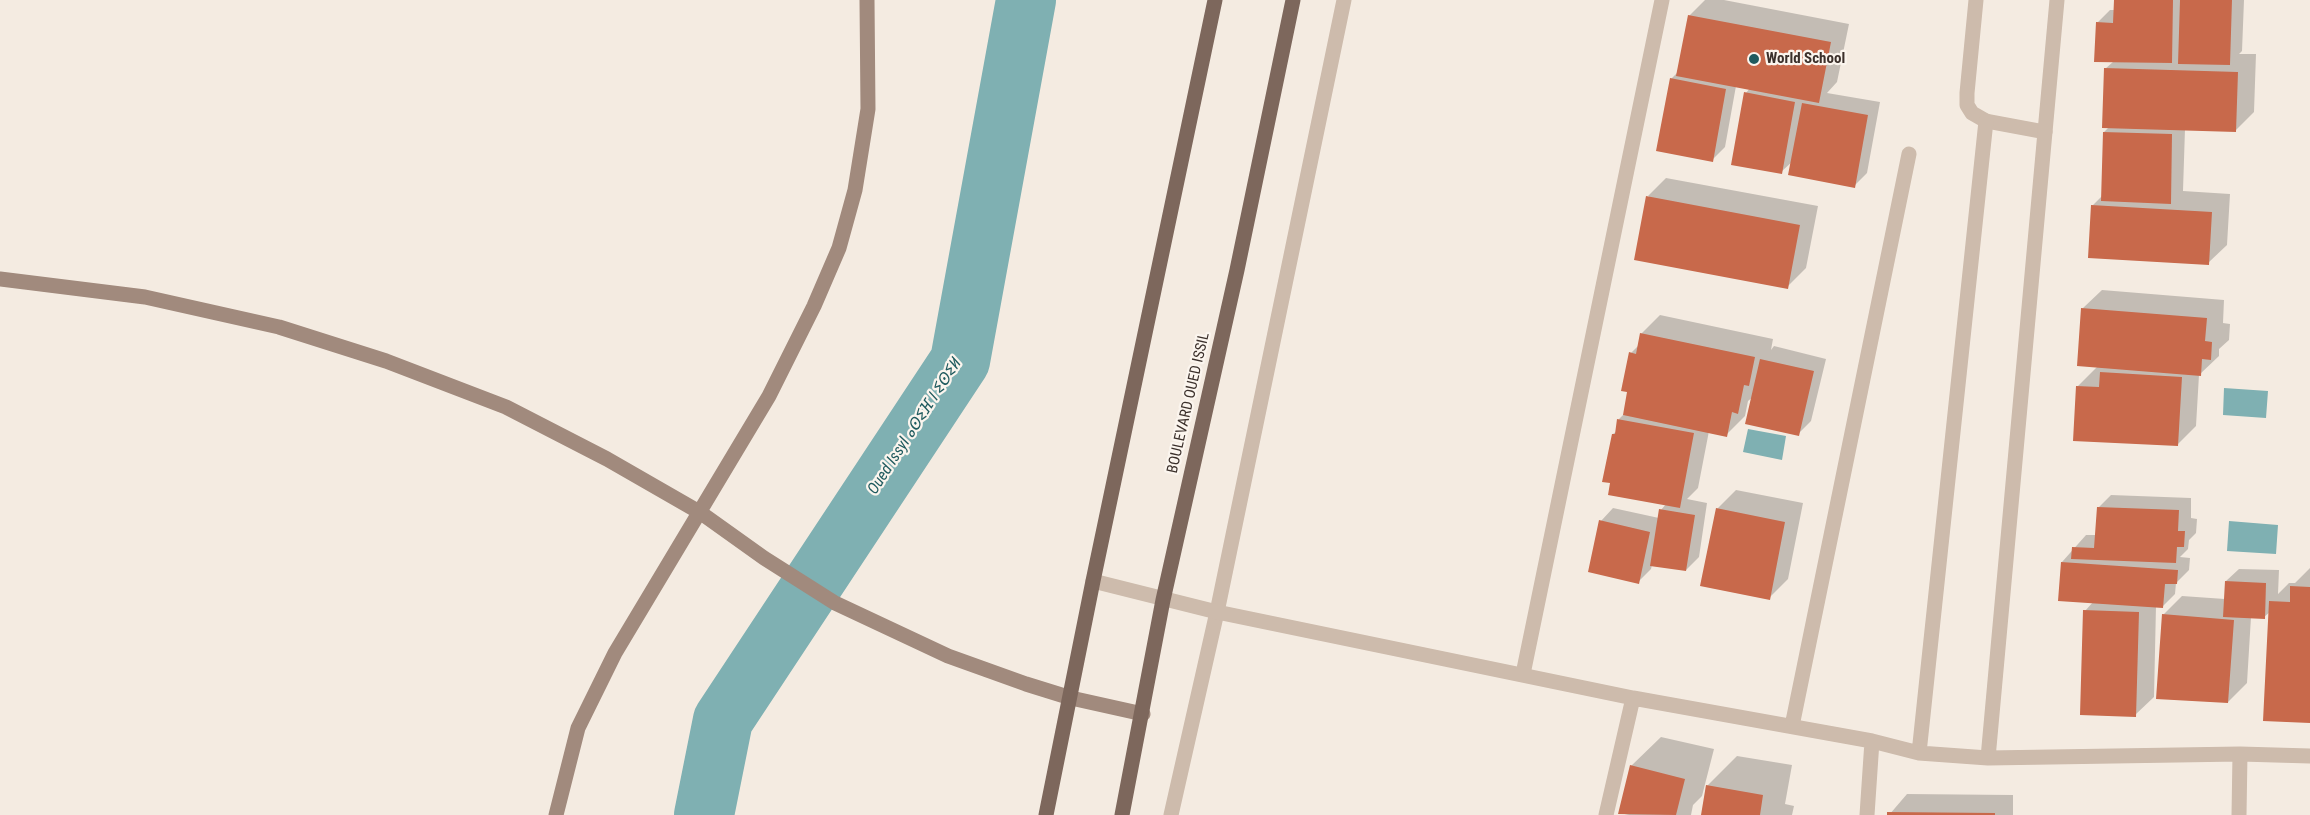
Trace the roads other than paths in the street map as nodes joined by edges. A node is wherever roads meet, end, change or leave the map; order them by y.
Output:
1 (867, 0) edge
2 (1215, 0) edge
3 (1293, 0) edge
4 (1344, 0) edge
5 (1662, 0) edge
6 (1976, 0) edge
7 (2056, 0) edge
8 (1986, 121) junction
9 (2045, 132) junction
10 (1909, 154) dead end
11 (0, 279) edge
12 (700, 513) junction
13 (1093, 581) junction
14 (1163, 600) junction
15 (1217, 612) junction
16 (1523, 674) junction
17 (1071, 698) junction
18 (1633, 698) junction
19 (1143, 714) junction
20 (1792, 726) junction
21 (1872, 741) junction
22 (1919, 753) junction
23 (2240, 754) junction
24 (2310, 756) edge
25 (1989, 758) junction
26 (556, 815) edge
27 (1046, 815) edge
28 (1122, 815) edge
29 (1171, 815) edge
30 (1606, 815) edge
31 (1867, 815) edge
32 (2239, 815) edge

1 - 12 street
2 - 13 main road
3 - 14 main road, BOULEVARD OUED ISSIL
4 - 15 street
5 - 16 street
6 - 8 street
7 - 9 street
8 - 9 street
8 - 22 street
9 - 25 street
10 - 20 street
11 - 12 street
12 - 17 street
12 - 26 street
13 - 14 street
13 - 17 main road
14 - 15 street
14 - 19 main road, BOULEVARD OUED ISSIL
15 - 16 street
15 - 29 street
16 - 18 street
17 - 19 street
17 - 27 main road
18 - 20 street
18 - 30 street
19 - 28 main road, BOULEVARD OUED ISSIL
20 - 21 street
21 - 22 street
21 - 31 street
22 - 25 street
23 - 24 street
23 - 25 street
23 - 32 street

